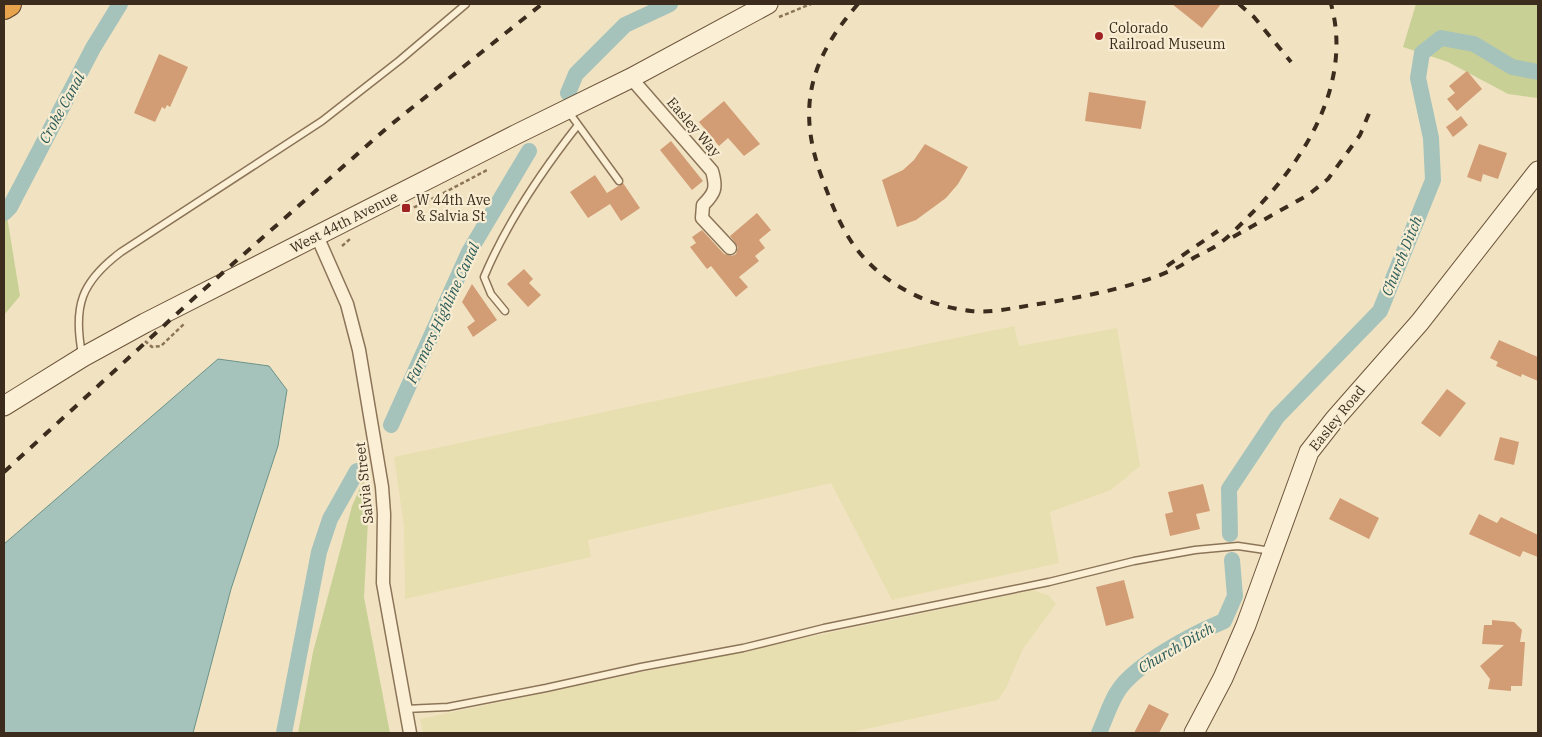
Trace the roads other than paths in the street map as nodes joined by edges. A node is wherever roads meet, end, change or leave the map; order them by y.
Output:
1 (9, 4) edge
2 (466, 4) edge
3 (768, 4) edge
4 (4, 7) edge
5 (630, 78) junction
6 (566, 110) junction
7 (578, 125) junction
8 (1538, 171) edge
9 (619, 181) dead end
10 (317, 236) junction
11 (730, 248) dead end
12 (505, 311) dead end
13 (83, 357) junction
14 (4, 406) edge
15 (1273, 551) junction
16 (405, 709) junction
17 (410, 733) edge
18 (1194, 733) edge

1 - 4 highway
2 - 13 lane
3 - 5 street, West 44th Avenue
5 - 6 street, West 44th Avenue
5 - 11 street, Easley Way
6 - 7 lane
6 - 10 street, West 44th Avenue
7 - 9 lane
7 - 12 lane
8 - 15 street, Easley Road
10 - 13 street, West 44th Avenue
10 - 16 street, Salvia Street
13 - 14 street, West 44th Avenue
15 - 16 lane
15 - 18 street, Easley Road
16 - 17 street, Salvia Street

